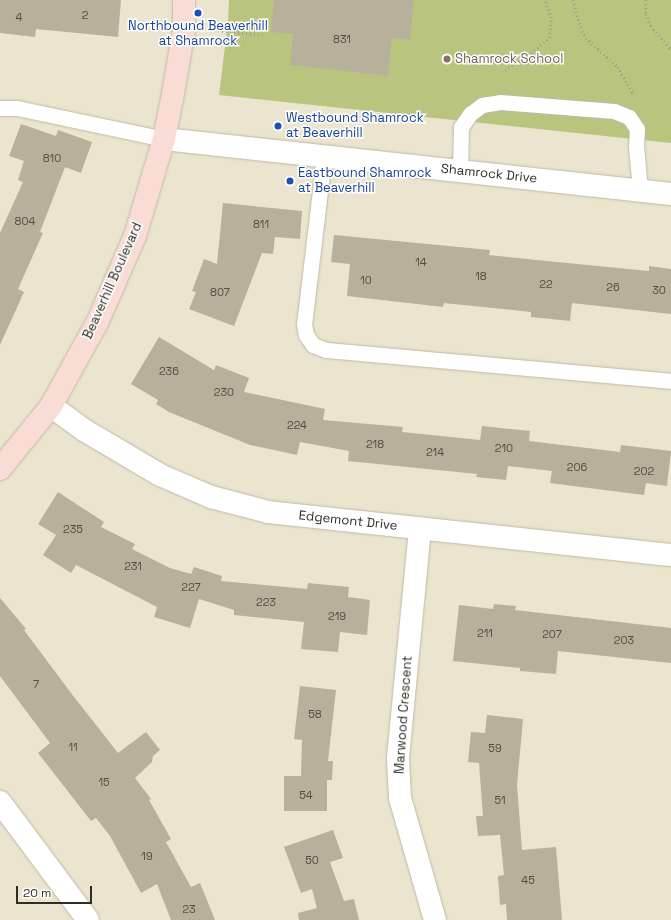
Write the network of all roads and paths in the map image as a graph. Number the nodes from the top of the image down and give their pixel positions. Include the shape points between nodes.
1 (184, 0) edge
2 (545, 0) edge
3 (573, 0) edge
4 (646, 0) edge
5 (218, 30) dead end
6 (263, 35) dead end
7 (671, 50) edge
8 (505, 70) dead end
9 (0, 108) edge
10 (629, 117) junction
11 (164, 139) junction
12 (324, 157) junction
13 (460, 171) junction
14 (640, 190) junction
15 (671, 194) edge
16 (671, 381) edge
17 (51, 406) junction
18 (0, 469) edge
19 (420, 529) junction
20 (671, 555) edge
21 (0, 802) edge
22 (88, 920) edge
23 (435, 920) edge

1 - 11 street, Beaverhill Boulevard via 184,29
2 - 8 path via 551,18 549,38
3 - 10 path via 586,38 618,67 633,93
4 - 7 path via 646,14 651,26
5 - 6 path
9 - 11 lane via 17,108
10 - 13 lane via 614,111 500,102 482,105 470,114 461,128
10 - 14 lane via 637,129
11 - 12 street, Shamrock Drive
11 - 17 street, Beaverhill Boulevard via 135,236 98,321
12 - 13 street, Shamrock Drive
12 - 16 lane via 304,324 306,335 313,345 326,350
13 - 14 street, Shamrock Drive
14 - 15 street, Shamrock Drive
17 - 18 street, Beaverhill Boulevard
17 - 19 street, Edgemont Drive via 84,430 160,475 211,497 268,512
19 - 20 street, Edgemont Drive
19 - 23 street, Marwood Crescent via 398,759 400,798
21 - 22 street

